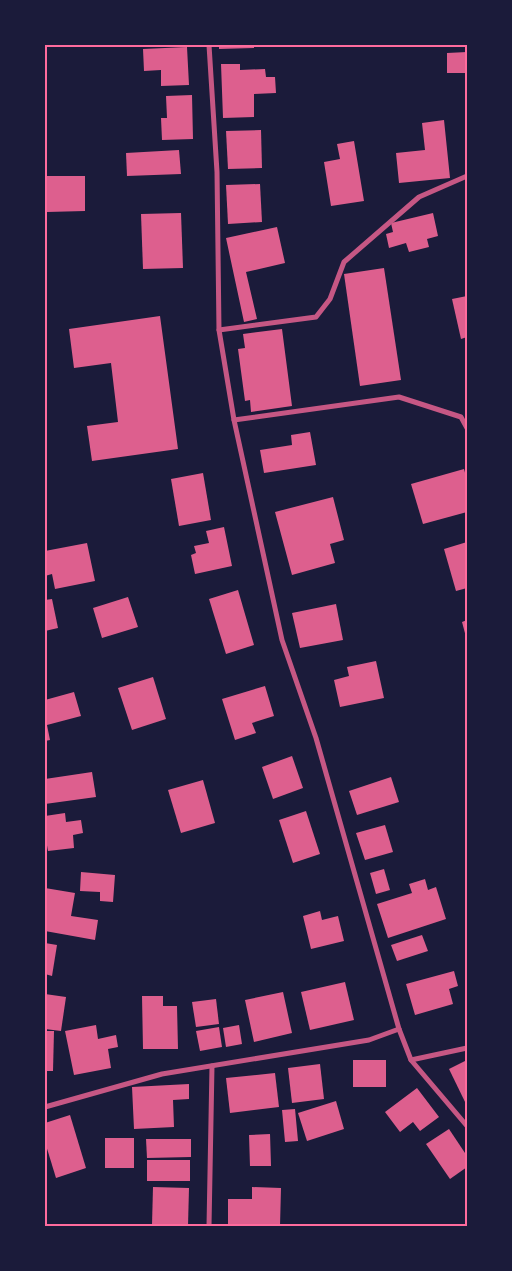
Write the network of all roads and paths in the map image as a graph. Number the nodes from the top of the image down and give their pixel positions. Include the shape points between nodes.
1 (209, 45) edge
2 (467, 176) edge
3 (219, 330) junction
4 (234, 420) junction
5 (467, 428) edge
6 (399, 1029) junction
7 (467, 1048) edge
8 (411, 1060) junction
9 (212, 1066) junction
10 (45, 1107) edge
11 (467, 1126) edge
12 (209, 1226) edge

1 - 3 street via 217,172
2 - 3 street via 419,197 344,262 330,299 316,317
3 - 4 street
4 - 5 street via 399,397 461,417
4 - 6 street via 282,640 316,738
6 - 8 street
6 - 9 street via 369,1040
7 - 8 street
8 - 11 street
9 - 10 street via 162,1074
9 - 12 street

